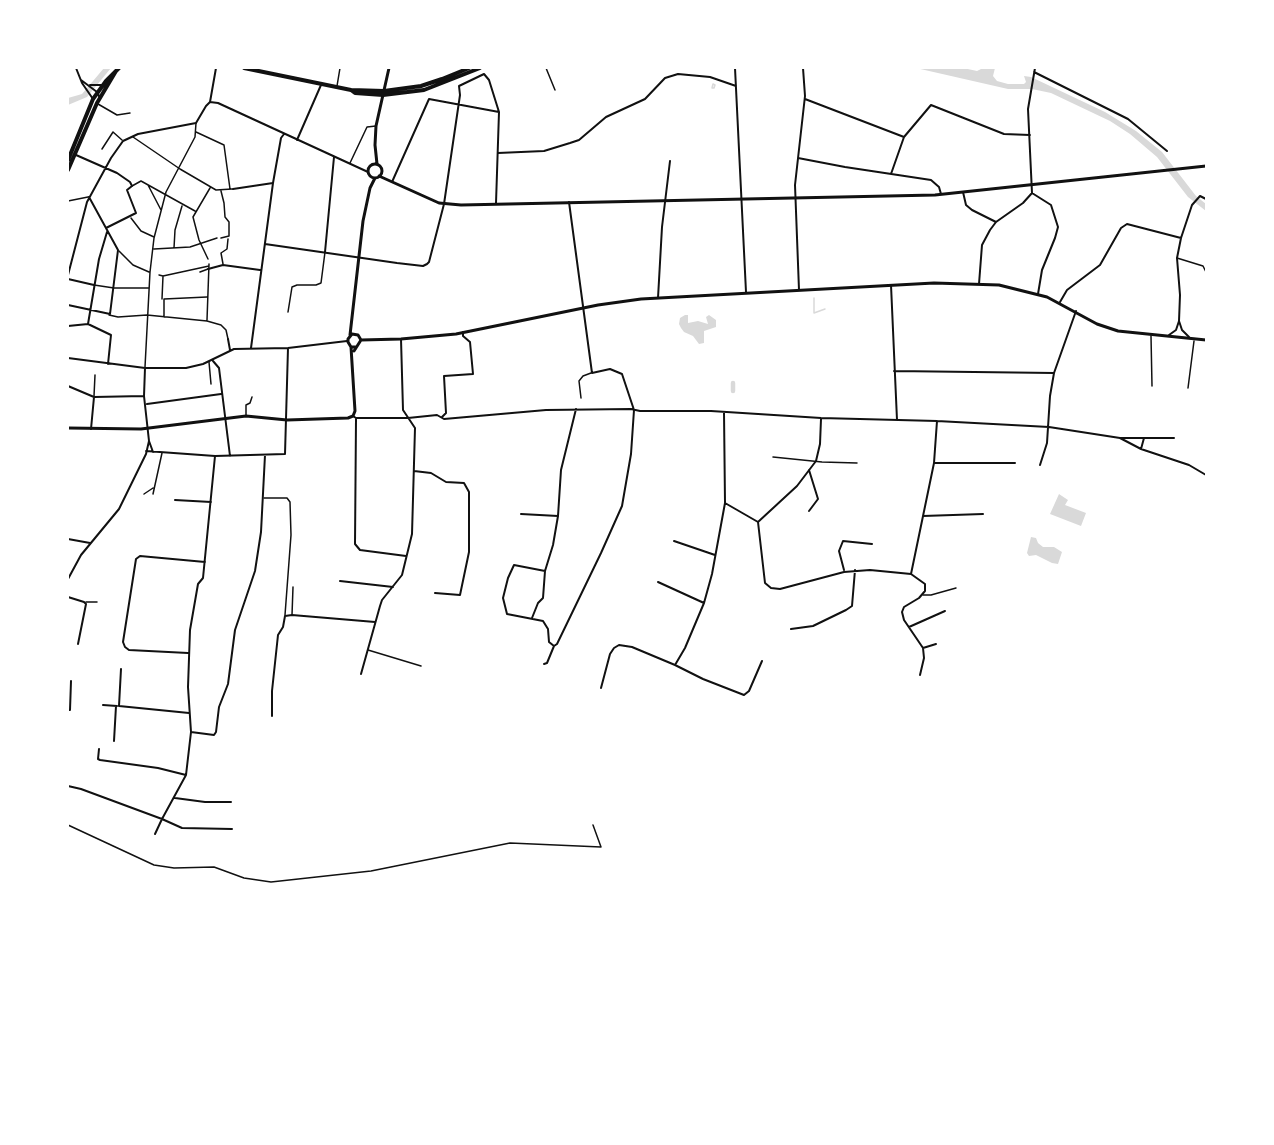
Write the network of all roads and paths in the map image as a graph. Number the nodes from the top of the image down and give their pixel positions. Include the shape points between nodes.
1 (76, 68) edge
2 (216, 68) edge
3 (244, 68) edge
4 (340, 68) edge
5 (389, 68) edge
6 (468, 68) edge
7 (480, 68) edge
8 (546, 68) edge
9 (735, 68) edge
10 (803, 68) edge
11 (1035, 68) edge
12 (118, 69) edge
13 (1034, 74) junction
14 (81, 80) junction
15 (321, 84) junction
16 (90, 85) junction
17 (102, 85) junction
18 (736, 86) junction
19 (337, 87) junction
20 (555, 90) dead end
21 (97, 92) junction
22 (383, 93) junction
23 (100, 98) junction
24 (93, 99) junction
25 (805, 99) junction
26 (210, 102) junction
27 (97, 103) junction
28 (458, 104) junction
29 (499, 112) junction
30 (130, 113) dead end
31 (196, 123) junction
32 (376, 126) junction
33 (195, 132) junction
34 (284, 134) junction
35 (1030, 135) junction
36 (132, 136) junction
37 (904, 137) junction
38 (297, 140) junction
39 (123, 141) junction
40 (102, 148) dead end
41 (1167, 151) dead end
42 (71, 153) edge
43 (497, 153) junction
44 (334, 157) junction
45 (798, 158) junction
46 (68, 160) edge
47 (670, 160) dead end
48 (350, 164) junction
49 (375, 164) junction
50 (1206, 166) edge
51 (105, 167) junction
52 (178, 168) junction
53 (68, 170) edge
54 (382, 172) junction
55 (372, 174) junction
56 (891, 174) junction
57 (390, 181) junction
58 (273, 183) junction
59 (147, 184) junction
60 (1032, 184) junction
61 (132, 186) junction
62 (211, 187) junction
63 (232, 189) junction
64 (221, 191) junction
65 (963, 192) junction
66 (1032, 193) junction
67 (941, 194) junction
68 (165, 196) junction
69 (89, 197) junction
70 (795, 197) junction
71 (742, 199) junction
72 (1206, 199) edge
73 (174, 200) junction
74 (665, 200) junction
75 (68, 201) edge
76 (164, 202) junction
77 (568, 202) junction
78 (444, 204) junction
79 (496, 204) junction
80 (183, 205) junction
81 (162, 211) junction
82 (195, 212) junction
83 (130, 216) junction
84 (996, 222) junction
85 (106, 230) junction
86 (154, 238) junction
87 (217, 238) dead end
88 (221, 238) dead end
89 (1181, 238) junction
90 (228, 239) dead end
91 (200, 244) junction
92 (265, 244) junction
93 (174, 248) junction
94 (153, 249) junction
95 (118, 250) junction
96 (326, 252) junction
97 (359, 257) junction
98 (1177, 258) junction
99 (208, 259) dead end
100 (223, 265) junction
101 (209, 266) junction
102 (260, 270) junction
103 (150, 272) junction
104 (200, 272) dead end
105 (1206, 272) edge
106 (159, 275) dead end
107 (163, 276) junction
108 (68, 277) edge
109 (979, 284) junction
110 (94, 285) junction
111 (891, 285) junction
112 (114, 288) junction
113 (150, 288) junction
114 (799, 290) junction
115 (746, 293) junction
116 (1038, 294) junction
117 (207, 297) junction
118 (658, 298) junction
119 (163, 299) junction
120 (1060, 302) junction
121 (68, 305) edge
122 (582, 308) junction
123 (90, 310) junction
124 (1076, 311) junction
125 (288, 312) dead end
126 (109, 315) junction
127 (149, 316) junction
128 (164, 317) junction
129 (207, 321) junction
130 (1179, 321) junction
131 (88, 324) junction
132 (68, 326) edge
133 (352, 327) junction
134 (463, 332) junction
135 (356, 334) junction
136 (350, 335) junction
137 (1151, 335) junction
138 (1169, 335) junction
139 (1192, 337) junction
140 (228, 339) joint
141 (401, 339) junction
142 (361, 340) junction
143 (1206, 340) edge
144 (347, 341) junction
145 (354, 347) junction
146 (251, 348) junction
147 (288, 348) junction
148 (230, 350) junction
149 (68, 358) edge
150 (213, 360) junction
151 (209, 362) junction
152 (108, 364) junction
153 (145, 368) junction
154 (894, 371) junction
155 (592, 373) junction
156 (1054, 373) junction
157 (95, 375) dead end
158 (211, 384) dead end
159 (68, 386) edge
160 (1152, 386) dead end
161 (1188, 388) dead end
162 (221, 394) junction
163 (144, 396) junction
164 (94, 397) junction
165 (252, 397) dead end
166 (581, 398) dead end
167 (147, 404) junction
168 (576, 409) junction
169 (634, 410) junction
170 (724, 412) junction
171 (246, 416) junction
172 (355, 417) junction
173 (441, 417) junction
174 (225, 418) junction
175 (408, 418) junction
176 (821, 418) junction
177 (286, 420) junction
178 (897, 420) junction
179 (937, 421) junction
180 (1049, 427) junction
181 (68, 428) edge
182 (149, 428) junction
183 (91, 429) junction
184 (1120, 438) junction
185 (1144, 438) junction
186 (1174, 438) dead end
187 (149, 441) junction
188 (1141, 449) junction
189 (146, 451) junction
190 (153, 452) junction
191 (162, 453) junction
192 (265, 455) junction
193 (215, 456) junction
194 (230, 456) junction
195 (773, 457) dead end
196 (816, 461) junction
197 (857, 463) dead end
198 (934, 463) junction
199 (1015, 463) dead end
200 (1040, 465) dead end
201 (809, 470) junction
202 (413, 471) junction
203 (1206, 475) edge
204 (154, 488) junction
205 (144, 494) dead end
206 (153, 494) dead end
207 (263, 498) junction
208 (175, 500) dead end
209 (211, 502) junction
210 (725, 503) junction
211 (809, 510) dead end
212 (521, 514) dead end
213 (983, 514) dead end
214 (558, 516) junction
215 (922, 516) junction
216 (758, 522) junction
217 (68, 539) edge
218 (674, 541) dead end
219 (90, 543) junction
220 (872, 544) dead end
221 (715, 555) junction
222 (406, 556) junction
223 (513, 560) dead end
224 (205, 562) junction
225 (514, 565) junction
226 (855, 570) junction
227 (545, 571) junction
228 (844, 572) junction
229 (911, 574) junction
230 (68, 579) edge
231 (340, 581) dead end
232 (658, 582) dead end
233 (293, 587) dead end
234 (393, 587) junction
235 (956, 588) dead end
236 (435, 592) dead end
237 (923, 595) junction
238 (68, 597) edge
239 (85, 602) junction
240 (97, 602) dead end
241 (704, 603) junction
242 (945, 611) dead end
243 (292, 615) junction
244 (285, 616) junction
245 (532, 618) junction
246 (375, 622) junction
247 (909, 627) junction
248 (791, 629) dead end
249 (78, 644) dead end
250 (936, 644) dead end
251 (554, 646) junction
252 (923, 648) junction
253 (368, 650) junction
254 (188, 653) junction
255 (762, 661) dead end
256 (544, 664) dead end
257 (675, 665) junction
258 (421, 666) dead end
259 (121, 669) dead end
260 (361, 674) dead end
261 (921, 675) dead end
262 (71, 681) dead end
263 (601, 688) dead end
264 (103, 705) dead end
265 (118, 706) junction
266 (68, 710) edge
267 (189, 713) junction
268 (272, 716) dead end
269 (191, 732) junction
270 (114, 741) dead end
271 (99, 749) dead end
272 (186, 775) junction
273 (68, 786) edge
274 (175, 798) junction
275 (231, 802) dead end
276 (162, 819) junction
277 (68, 825) edge
278 (593, 825) dead end
279 (232, 829) dead end
280 (155, 834) dead end

1 - 14 street
2 - 26 street
3 - 15 main road
4 - 19 street
5 - 22 street
6 - 22 main road via 431,83
7 - 22 main road via 424,90
8 - 20 street
9 - 18 street
10 - 25 street
11 - 13 street
12 - 17 main road
12 - 23 main road
13 - 35 street via 1028,109
13 - 41 street via 1128,119
14 - 16 street
14 - 24 street
15 - 19 main road
15 - 38 street
16 - 17 street
16 - 21 street
17 - 21 main road
18 - 43 street via 710,76 678,74 666,78 645,99 606,117 579,140 544,151
18 - 71 street
19 - 22 main road
21 - 23 street
21 - 24 main road
22 - 32 street
23 - 27 main road
24 - 42 main road
25 - 37 street
25 - 45 street
26 - 31 street
26 - 34 street
27 - 30 street via 117,115
27 - 42 main road
28 - 29 street
28 - 29 street via 459,86 484,74
28 - 57 street via 426,101
28 - 78 street
29 - 43 street
31 - 33 street
31 - 36 street
32 - 48 street via 367,127
32 - 49 street
33 - 52 street
33 - 63 street via 224,145
34 - 38 street
34 - 58 street
35 - 37 street via 1004,134 931,105
35 - 60 street
36 - 39 street
36 - 52 street
37 - 56 street
38 - 44 street
39 - 40 street via 113,132
39 - 51 street
42 - 46 main road
42 - 51 street
42 - 53 main road
43 - 79 street
44 - 48 street
44 - 96 street
45 - 56 street
45 - 70 street
47 - 74 street
48 - 55 street
49 - 54 street via 381,166
49 - 55 street
50 - 60 street
51 - 61 street
51 - 69 street
52 - 62 street
52 - 68 street
54 - 55 street
54 - 57 street
55 - 57 street
55 - 97 street
56 - 67 street via 931,180
57 - 78 street
58 - 63 street
58 - 92 street
59 - 61 street via 141,181
59 - 68 street
59 - 81 street
60 - 65 street
60 - 66 street
61 - 83 street via 127,190 136,213
62 - 64 street
62 - 82 street
63 - 64 street
64 - 88 street via 229,236
65 - 67 street
65 - 84 street via 966,205
66 - 84 street
66 - 116 street via 1051,205 1058,227 1042,270
67 - 70 street
68 - 73 street
68 - 76 street
69 - 75 street
69 - 85 street
69 - 108 street
70 - 71 street
70 - 114 street
71 - 74 street
71 - 115 street
72 - 89 street via 1199,197 1192,205
73 - 76 street
73 - 80 street
74 - 77 street
74 - 118 street
76 - 81 street
77 - 79 street
77 - 122 street
78 - 79 street
78 - 97 street via 429,262 423,266
80 - 82 street
80 - 93 street
81 - 86 street
82 - 91 street
83 - 85 street
83 - 86 street via 141,231
84 - 109 street via 982,244
85 - 95 street
85 - 110 street
86 - 94 street
87 - 91 street
89 - 98 street
89 - 120 street via 1127,224 1100,265 1067,290
90 - 100 street via 227,249 221,253
91 - 93 street
91 - 99 street
92 - 96 street
92 - 102 street
93 - 94 street
94 - 103 street
95 - 103 street via 129,262
95 - 112 street
96 - 97 street
96 - 125 street via 321,283 292,287
97 - 133 street
98 - 105 street via 1203,266
98 - 130 street
100 - 101 street
100 - 102 street
101 - 104 street
101 - 107 street
101 - 117 street
102 - 146 street
103 - 113 street
106 - 107 street
107 - 119 street
108 - 110 street
109 - 111 street
109 - 116 street
110 - 112 street
110 - 123 street
111 - 114 street
111 - 154 street
112 - 113 street
112 - 126 street
113 - 127 street
114 - 115 street
115 - 118 street
116 - 120 street
117 - 119 street
117 - 129 street
118 - 122 street
119 - 128 street
120 - 124 street
121 - 123 street
122 - 134 street
122 - 155 street
123 - 126 street
123 - 131 street
124 - 137 street via 1109,329
124 - 156 street
126 - 127 street
127 - 128 street
127 - 153 street
128 - 129 street
129 - 140 street via 224,327
130 - 138 street
130 - 139 street via 1182,330
131 - 132 street
131 - 152 street via 112,337
133 - 135 street
133 - 136 street
134 - 141 street
134 - 173 street via 470,342 473,374 444,376 446,412
135 - 136 street
135 - 142 street
136 - 144 street
137 - 138 street
137 - 160 street
138 - 139 street
139 - 143 street
139 - 161 street
140 - 148 street
141 - 142 street
141 - 175 street via 403,410
142 - 145 street
144 - 145 street
144 - 147 street
145 - 172 street
146 - 147 street
146 - 148 street
147 - 177 street
148 - 150 street
149 - 152 street
150 - 151 street
150 - 162 street via 219,368
151 - 153 street via 186,368
151 - 158 street
152 - 153 street
153 - 163 street
154 - 156 street
154 - 178 street
155 - 166 street via 579,381
155 - 169 street via 610,369 622,374
156 - 180 street
157 - 164 street
159 - 164 street
162 - 167 street
162 - 174 street
163 - 164 street
163 - 167 street
164 - 183 street
165 - 171 street via 246,405
167 - 182 street
168 - 169 street
168 - 173 street
168 - 214 street via 561,470
169 - 170 street
169 - 251 street via 622,506
170 - 176 street
170 - 210 street
171 - 174 street
171 - 177 street
172 - 175 street
172 - 177 street
172 - 222 street via 355,544 360,550
173 - 175 street
174 - 182 street
174 - 194 street
175 - 202 street via 415,428
176 - 178 street
176 - 196 street
177 - 192 street via 285,454
178 - 179 street
179 - 180 street
179 - 198 street
180 - 184 street
180 - 200 street
181 - 183 street
182 - 183 street
182 - 187 street
184 - 185 street
184 - 188 street
185 - 186 street
185 - 188 street
187 - 189 street
187 - 190 street
188 - 203 street
189 - 190 street
189 - 219 street via 119,509
190 - 191 street
191 - 193 street
191 - 204 street
192 - 194 street
192 - 207 street
193 - 194 street
193 - 209 street
195 - 196 street
196 - 197 street
196 - 201 street
198 - 199 street
198 - 215 street
201 - 211 street via 818,499
201 - 216 street
202 - 222 street via 414,514
202 - 236 street via 431,473 446,482 464,483 469,492 470,543 460,595
204 - 205 street
204 - 206 street
207 - 244 street via 287,498 290,502
207 - 269 street via 255,571 235,630 228,684 219,707 216,732
208 - 209 street
209 - 224 street
210 - 216 street
210 - 221 street
212 - 214 street
213 - 215 street
214 - 227 street
215 - 229 street
216 - 228 street via 765,582 771,588 786,588
217 - 219 street
218 - 221 street
219 - 230 street
220 - 228 street via 843,541 839,551
221 - 241 street
222 - 234 street via 402,576
223 - 225 street
224 - 254 street via 193,604
224 - 254 street via 140,556 136,559 123,642 129,650
225 - 227 street
225 - 245 street via 503,598 507,614
226 - 228 street
226 - 229 street
226 - 248 street via 852,606 813,626
227 - 245 street via 543,598
229 - 237 street via 925,584
231 - 234 street
232 - 241 street
233 - 243 street
234 - 246 street via 382,600
235 - 237 street
237 - 247 street via 903,610
238 - 239 street
239 - 240 street
239 - 249 street
241 - 257 street
242 - 247 street
243 - 244 street
243 - 246 street
244 - 268 street via 278,635
245 - 251 street via 546,624 549,642
246 - 253 street
247 - 252 street
250 - 252 street
251 - 256 street
252 - 261 street
253 - 258 street
253 - 260 street
254 - 267 street
255 - 257 street via 744,695
257 - 263 street via 620,645 610,654
259 - 265 street
262 - 266 street
264 - 265 street
265 - 267 street
265 - 270 street
267 - 269 street
269 - 272 street
271 - 272 street via 99,760
272 - 274 street
273 - 276 street
274 - 275 street
274 - 276 street
276 - 279 street via 182,828
276 - 280 street
277 - 278 street via 154,865 214,867 244,879 271,882 370,871 510,843 601,847

